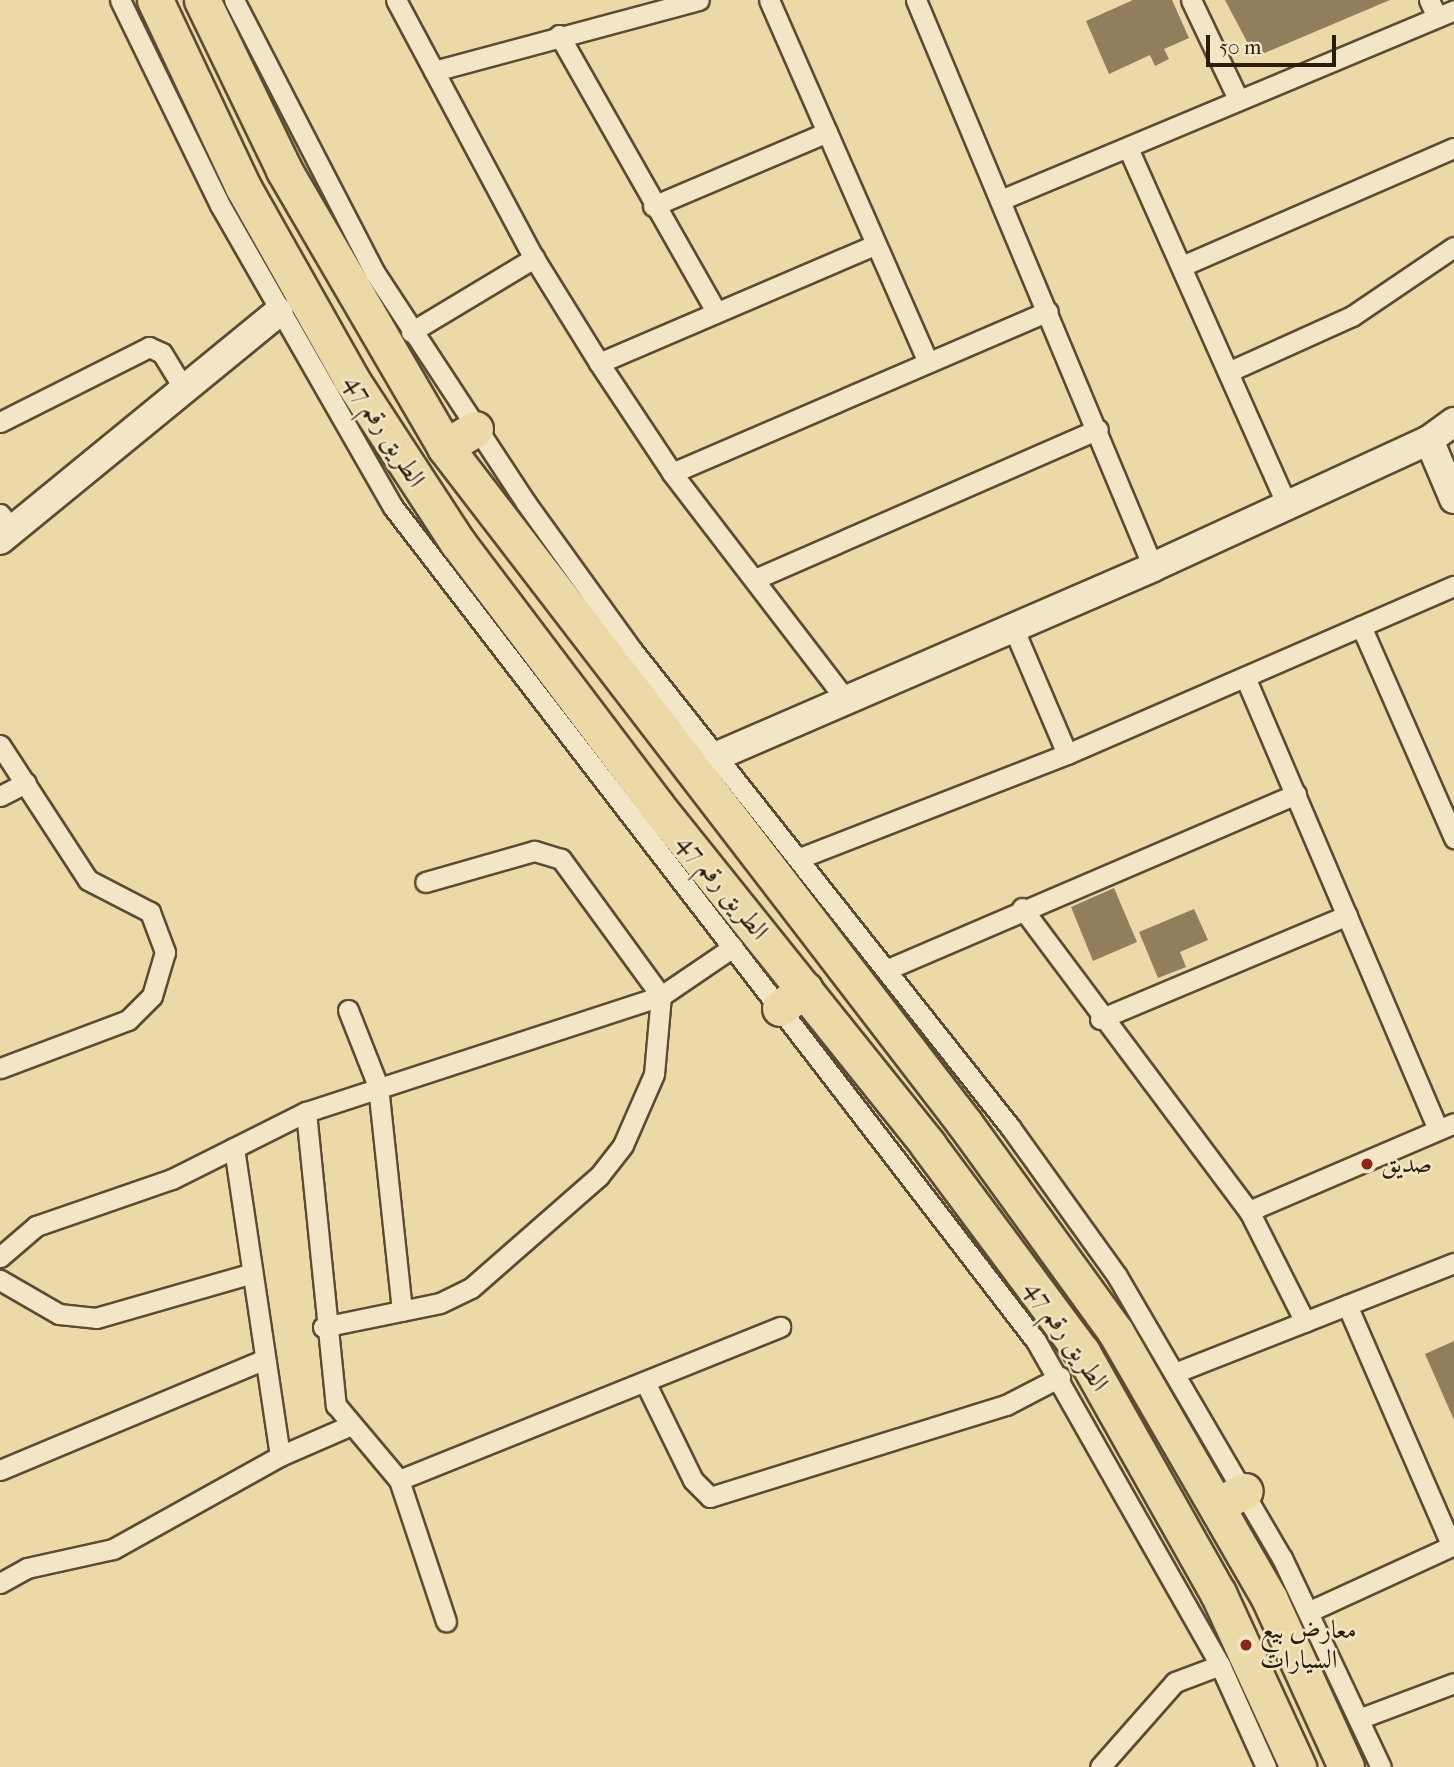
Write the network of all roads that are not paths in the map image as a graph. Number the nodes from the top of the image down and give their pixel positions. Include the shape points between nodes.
1 (120, 0) edge
2 (155, 0) edge
3 (202, 0) edge
4 (234, 0) edge
5 (396, 0) edge
6 (699, 0) edge
7 (769, 0) edge
8 (916, 0) edge
9 (1191, 0) edge
10 (1440, 9) edge
11 (559, 35) junction
12 (434, 71) junction
13 (1238, 99) junction
14 (827, 132) junction
15 (1128, 148) junction
16 (1454, 148) edge
17 (1003, 199) junction
18 (653, 206) junction
19 (876, 244) junction
20 (1454, 247) edge
21 (534, 258) junction
22 (1182, 266) junction
23 (343, 274) junction
24 (291, 303) junction
25 (715, 310) junction
26 (1048, 311) junction
27 (411, 332) junction
28 (928, 362) junction
29 (599, 363) junction
30 (1227, 372) junction
31 (184, 389) junction
32 (0, 422) edge
33 (1454, 422) edge
34 (475, 429) junction
35 (1098, 429) junction
36 (1429, 440) junction
37 (444, 447) junction
38 (672, 473) junction
39 (1454, 499) edge
40 (1287, 505) junction
41 (4, 528) edge
42 (1153, 567) junction
43 (755, 579) junction
44 (1454, 586) edge
45 (1012, 625) junction
46 (1361, 626) junction
47 (1245, 677) junction
48 (846, 700) junction
49 (0, 745) edge
50 (1067, 754) junction
51 (717, 755) junction
52 (26, 783) junction
53 (1296, 794) junction
54 (0, 796) edge
55 (1454, 838) edge
56 (800, 858) junction
57 (425, 882) dead end
58 (1022, 908) junction
59 (1347, 915) junction
60 (733, 947) junction
61 (888, 969) junction
62 (660, 996) junction
63 (792, 998) junction
64 (348, 1010) dead end
65 (1100, 1018) junction
66 (0, 1068) edge
67 (378, 1086) junction
68 (306, 1112) junction
69 (1446, 1126) edge
70 (234, 1148) junction
71 (1249, 1210) junction
72 (0, 1256) edge
73 (1454, 1263) edge
74 (249, 1274) junction
75 (0, 1280) edge
76 (1348, 1305) junction
77 (402, 1311) junction
78 (1306, 1322) junction
79 (323, 1327) junction
80 (779, 1327) dead end
81 (1115, 1331) junction
82 (261, 1361) junction
83 (1071, 1365) junction
84 (1177, 1372) junction
85 (645, 1382) junction
86 (349, 1426) junction
87 (279, 1456) junction
88 (0, 1470) edge
89 (399, 1480) junction
90 (1231, 1498) junction
91 (1453, 1545) edge
92 (0, 1583) edge
93 (1310, 1611) junction
94 (446, 1620) dead end
95 (1220, 1665) junction
96 (1454, 1683) edge
97 (1361, 1718) junction
98 (1100, 1767) edge
99 (1266, 1767) edge
100 (1298, 1767) edge
101 (1346, 1767) edge
102 (1381, 1767) edge

1 - 24 street
2 - 24 highway, الطريق رقم 47 via 243,187
3 - 23 highway, الطريق رقم 47
4 - 27 street via 328,191
5 - 12 street
6 - 11 street
7 - 14 street
8 - 17 street
9 - 13 street
10 - 13 street
11 - 12 street
11 - 18 street
12 - 21 street
13 - 15 street
14 - 18 street
14 - 19 street
15 - 17 street
15 - 22 street
16 - 22 street
17 - 26 street
18 - 25 street
19 - 25 street
19 - 28 street
20 - 30 street via 1352,316
21 - 27 street
21 - 29 street
22 - 30 street
23 - 24 highway
23 - 37 highway, الطريق رقم 47
24 - 31 street
24 - 60 street via 428,558
24 - 63 highway, الطريق رقم 47 via 458,543
25 - 29 street
26 - 28 street
26 - 35 street
27 - 34 street
28 - 38 street
29 - 38 street
30 - 40 street
31 - 32 street via 162,353 149,348
31 - 41 street
33 - 36 street
34 - 37 highway
34 - 51 street via 625,639
35 - 42 street
35 - 43 street
36 - 39 street
36 - 40 street
37 - 81 highway, الطريق رقم 47 via 965,1124
38 - 43 street
40 - 42 street
42 - 45 street
43 - 48 street
44 - 46 street
45 - 48 street
45 - 50 street
46 - 47 street
46 - 55 street
47 - 50 street
47 - 53 street
48 - 51 street
49 - 52 street
50 - 56 street
51 - 56 street
52 - 54 street
52 - 66 street via 88,880 150,912 165,952 152,996 128,1020
53 - 58 street
53 - 59 street
56 - 61 street
57 - 62 street via 522,853 550,853 573,870
58 - 61 street
58 - 65 street
59 - 65 street
59 - 69 street
60 - 62 street
60 - 63 street
61 - 84 street via 1063,1198
62 - 67 street
62 - 77 street via 654,1074 623,1145 598,1176 471,1288
63 - 83 highway, الطريق رقم 47
64 - 67 street
65 - 71 street
67 - 68 street
67 - 77 street
68 - 70 street
68 - 79 street
69 - 71 street
70 - 72 street via 144,1190 36,1226
70 - 74 street
71 - 78 street
73 - 76 street
74 - 75 street via 96,1318 59,1314
74 - 82 street
76 - 78 street
76 - 91 street
77 - 79 street
78 - 84 street
79 - 86 street via 336,1405
80 - 85 street
81 - 83 highway
81 - 90 highway, الطريق رقم 47
82 - 87 street
82 - 88 street
83 - 85 street via 1006,1405 710,1497 693,1480
83 - 95 street
83 - 100 highway, الطريق رقم 47 via 1218,1593
84 - 90 street
85 - 89 street
86 - 87 street
86 - 89 street
87 - 92 street via 113,1549 35,1565
89 - 94 street
90 - 93 street
90 - 101 highway, الطريق رقم 47 via 1275,1612
91 - 93 street
93 - 97 street
95 - 98 street via 1175,1682
95 - 99 street
96 - 97 street
97 - 102 street

